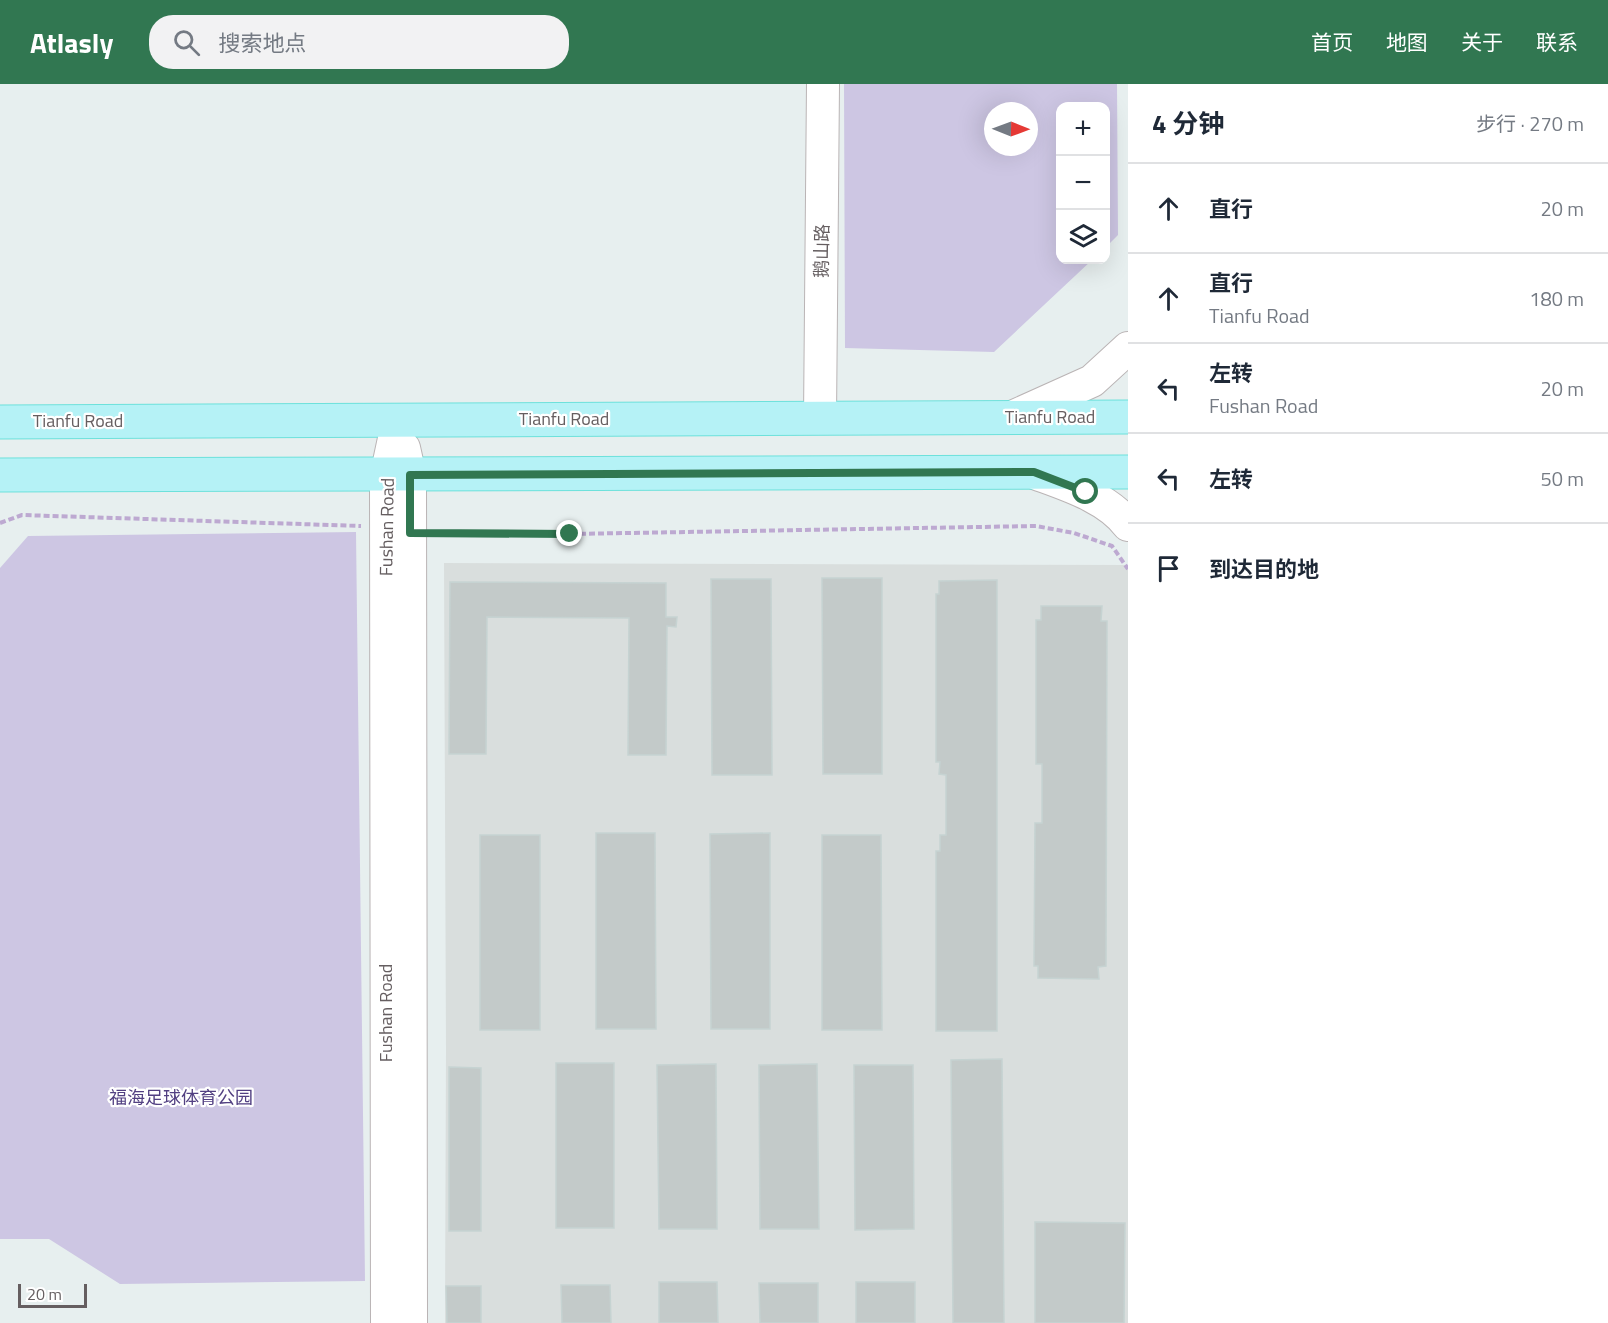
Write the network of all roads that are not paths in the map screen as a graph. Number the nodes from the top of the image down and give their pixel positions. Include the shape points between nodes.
1 (824, 84) edge
2 (1128, 348) edge
3 (1012, 417) junction
4 (1128, 417) edge
5 (820, 418) junction
6 (398, 420) junction
7 (0, 422) edge
8 (1034, 472) junction
9 (1128, 472) edge
10 (5, 476) edge
11 (398, 476) junction
12 (1128, 525) edge
13 (398, 533) junction
14 (387, 1323) edge
15 (411, 1323) edge

1 - 5 street, 鹅山路
2 - 3 street via 1092,381
3 - 4 main road, Tianfu Road
3 - 5 main road, Tianfu Road
5 - 6 main road, Tianfu Road
6 - 7 main road, Tianfu Road
6 - 11 street, Fushan Road
8 - 9 main road
8 - 11 main road
8 - 12 street via 1086,492
10 - 11 main road
11 - 13 street, Fushan Road
13 - 14 street, Fushan Road
13 - 15 street, Fushan Road

